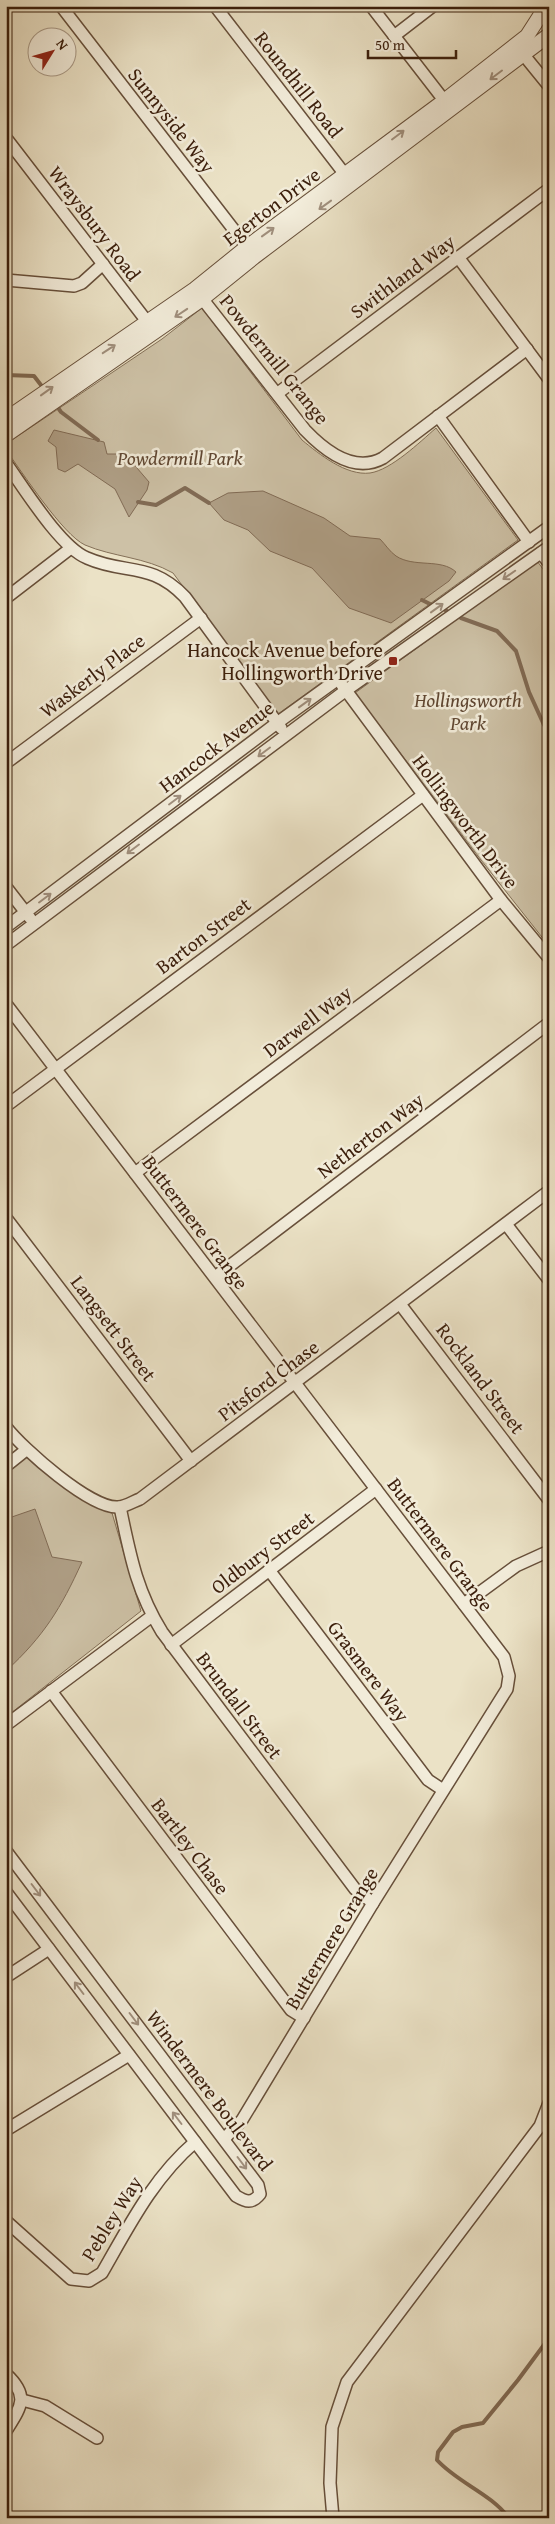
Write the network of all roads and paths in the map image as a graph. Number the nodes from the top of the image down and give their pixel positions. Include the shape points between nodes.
1 (61, 6) edge
2 (215, 6) edge
3 (371, 6) edge
4 (433, 6) edge
5 (546, 10) edge
6 (549, 35) edge
7 (394, 36) junction
8 (523, 54) junction
9 (549, 86) edge
10 (448, 105) junction
11 (6, 138) edge
12 (349, 180) junction
13 (549, 188) edge
14 (250, 252) junction
15 (458, 257) junction
16 (103, 264) junction
17 (6, 280) edge
18 (198, 294) junction
19 (151, 327) junction
20 (527, 349) junction
21 (549, 379) edge
22 (278, 393) junction
23 (30, 411) junction
24 (438, 416) junction
25 (6, 419) edge
26 (6, 435) edge
27 (6, 463) edge
28 (549, 527) edge
29 (530, 542) junction
30 (71, 548) junction
31 (545, 550) edge
32 (549, 563) edge
33 (6, 598) edge
34 (200, 618) junction
35 (338, 679) junction
36 (345, 691) junction
37 (277, 723) junction
38 (286, 735) junction
39 (6, 763) edge
40 (423, 795) junction
41 (6, 887) edge
42 (500, 900) junction
43 (25, 913) junction
44 (34, 923) junction
45 (6, 927) edge
46 (6, 945) edge
47 (549, 958) edge
48 (6, 1004) edge
49 (549, 1023) edge
50 (55, 1068) junction
51 (6, 1106) edge
52 (135, 1173) junction
53 (549, 1191) edge
54 (6, 1218) edge
55 (506, 1224) junction
56 (215, 1277) junction
57 (549, 1280) edge
58 (400, 1304) junction
59 (296, 1384) junction
60 (6, 1427) edge
61 (26, 1450) junction
62 (191, 1461) junction
63 (6, 1466) edge
64 (376, 1489) junction
65 (549, 1500) edge
66 (120, 1508) junction
67 (549, 1551) edge
68 (269, 1570) junction
69 (464, 1604) junction
70 (152, 1616) junction
71 (172, 1644) junction
72 (51, 1691) junction
73 (6, 1725) edge
74 (443, 1790) junction
75 (6, 1851) edge
76 (6, 1892) edge
77 (373, 1903) junction
78 (49, 1949) junction
79 (6, 1977) edge
80 (304, 2018) junction
81 (129, 2055) junction
82 (549, 2103) edge
83 (6, 2130) edge
84 (224, 2139) junction
85 (195, 2142) junction
86 (6, 2221) edge
87 (6, 2374) edge
88 (22, 2400) junction
89 (6, 2431) edge
90 (97, 2438) dead end
91 (333, 2518) edge

1 - 14 street, Sunnyside Way
2 - 12 street, Roundhill Road
3 - 7 street
4 - 7 street
5 - 10 street, Egerton Drive via 527,36
6 - 8 street, Egerton Drive
7 - 10 street
8 - 9 street
8 -> 10 street, Egerton Drive
10 - 12 street, Egerton Drive
11 - 16 street, Wraysbury Road
12 - 14 street, Egerton Drive
13 - 15 street, Swithland Way
14 - 18 street, Egerton Drive
15 - 20 street
15 - 22 street, Swithland Way
16 - 17 street via 74,286
16 - 19 street, Wraysbury Road
18 - 19 street, Egerton Drive
18 - 22 street, Powdermill Grange
19 - 23 street, Egerton Drive via 125,353 71,380
20 - 21 street
20 - 24 street, Powdermill Grange
22 - 24 street, Powdermill Grange via 320,446 360,465 383,458
23 - 25 street, Egerton Drive
23 - 26 street, Egerton Drive
24 - 29 street
27 - 30 street
28 - 29 street, Hancock Avenue
35 -> 29 street, Hancock Avenue
30 - 33 street
30 - 34 street via 88,559 162,578 173,584
31 - 32 street
31 -> 36 street, Hancock Avenue
34 - 37 street
34 - 39 street, Waskerly Place
35 - 36 street, Hollingworth Drive
37 -> 35 street, Hancock Avenue
36 - 38 street, Hancock Avenue
36 - 40 street, Hollingworth Drive
37 - 38 street
43 -> 37 street, Hancock Avenue
38 -> 44 street, Hancock Avenue
40 - 42 street, Hollingworth Drive
40 - 50 street, Barton Street
41 - 43 street
42 - 47 street, Hollingworth Drive
42 - 52 street, Darwell Way
43 - 44 street
43 - 45 street, Hancock Avenue
44 - 46 street, Hancock Avenue
48 - 50 street, Buttermere Grange
49 - 56 street, Netherton Way
50 - 51 street, Barton Street
50 - 52 street, Buttermere Grange
52 - 56 street, Buttermere Grange
53 - 55 street, Pitsford Chase
54 - 62 street, Langsett Street
55 - 57 street
55 - 58 street, Pitsford Chase
56 - 59 street, Buttermere Grange
58 - 59 street, Pitsford Chase
58 - 65 street, Rockland Street
59 - 62 street, Pitsford Chase
59 - 64 street, Buttermere Grange
60 - 61 street
61 - 63 street
61 - 66 street via 79,1491 106,1506
62 - 66 street, Pitsford Chase via 140,1499
64 - 68 street, Oldbury Street
64 - 69 street, Buttermere Grange
66 - 70 street, Brundall Street via 135,1573
67 - 69 street via 516,1566
68 - 71 street, Oldbury Street
68 - 74 street, Grasmere Way via 428,1780
69 - 74 street, Buttermere Grange via 504,1657 509,1676 507,1689
70 - 71 street, Brundall Street
70 - 72 street
71 - 77 street, Brundall Street via 355,1889
72 - 73 street
72 - 80 street, Bartley Chase via 291,2010
74 - 77 street, Buttermere Grange
75 -> 84 street, Windermere Boulevard
76 - 78 street, Windermere Boulevard
77 - 80 street, Buttermere Grange
78 - 79 street
81 -> 78 street, Windermere Boulevard
80 - 84 street, Buttermere Grange via 242,2120
81 - 83 street
85 -> 81 street, Windermere Boulevard
82 - 91 street via 540,2126 347,2382 332,2427 330,2483
84 -> 85 street, Windermere Boulevard via 258,2185 260,2194 255,2200 246,2202 236,2196
85 - 86 street, Pebley Way via 177,2157 155,2184 102,2273 89,2281 71,2279
87 - 88 street via 19,2389
88 - 89 street
88 - 90 street via 46,2406

